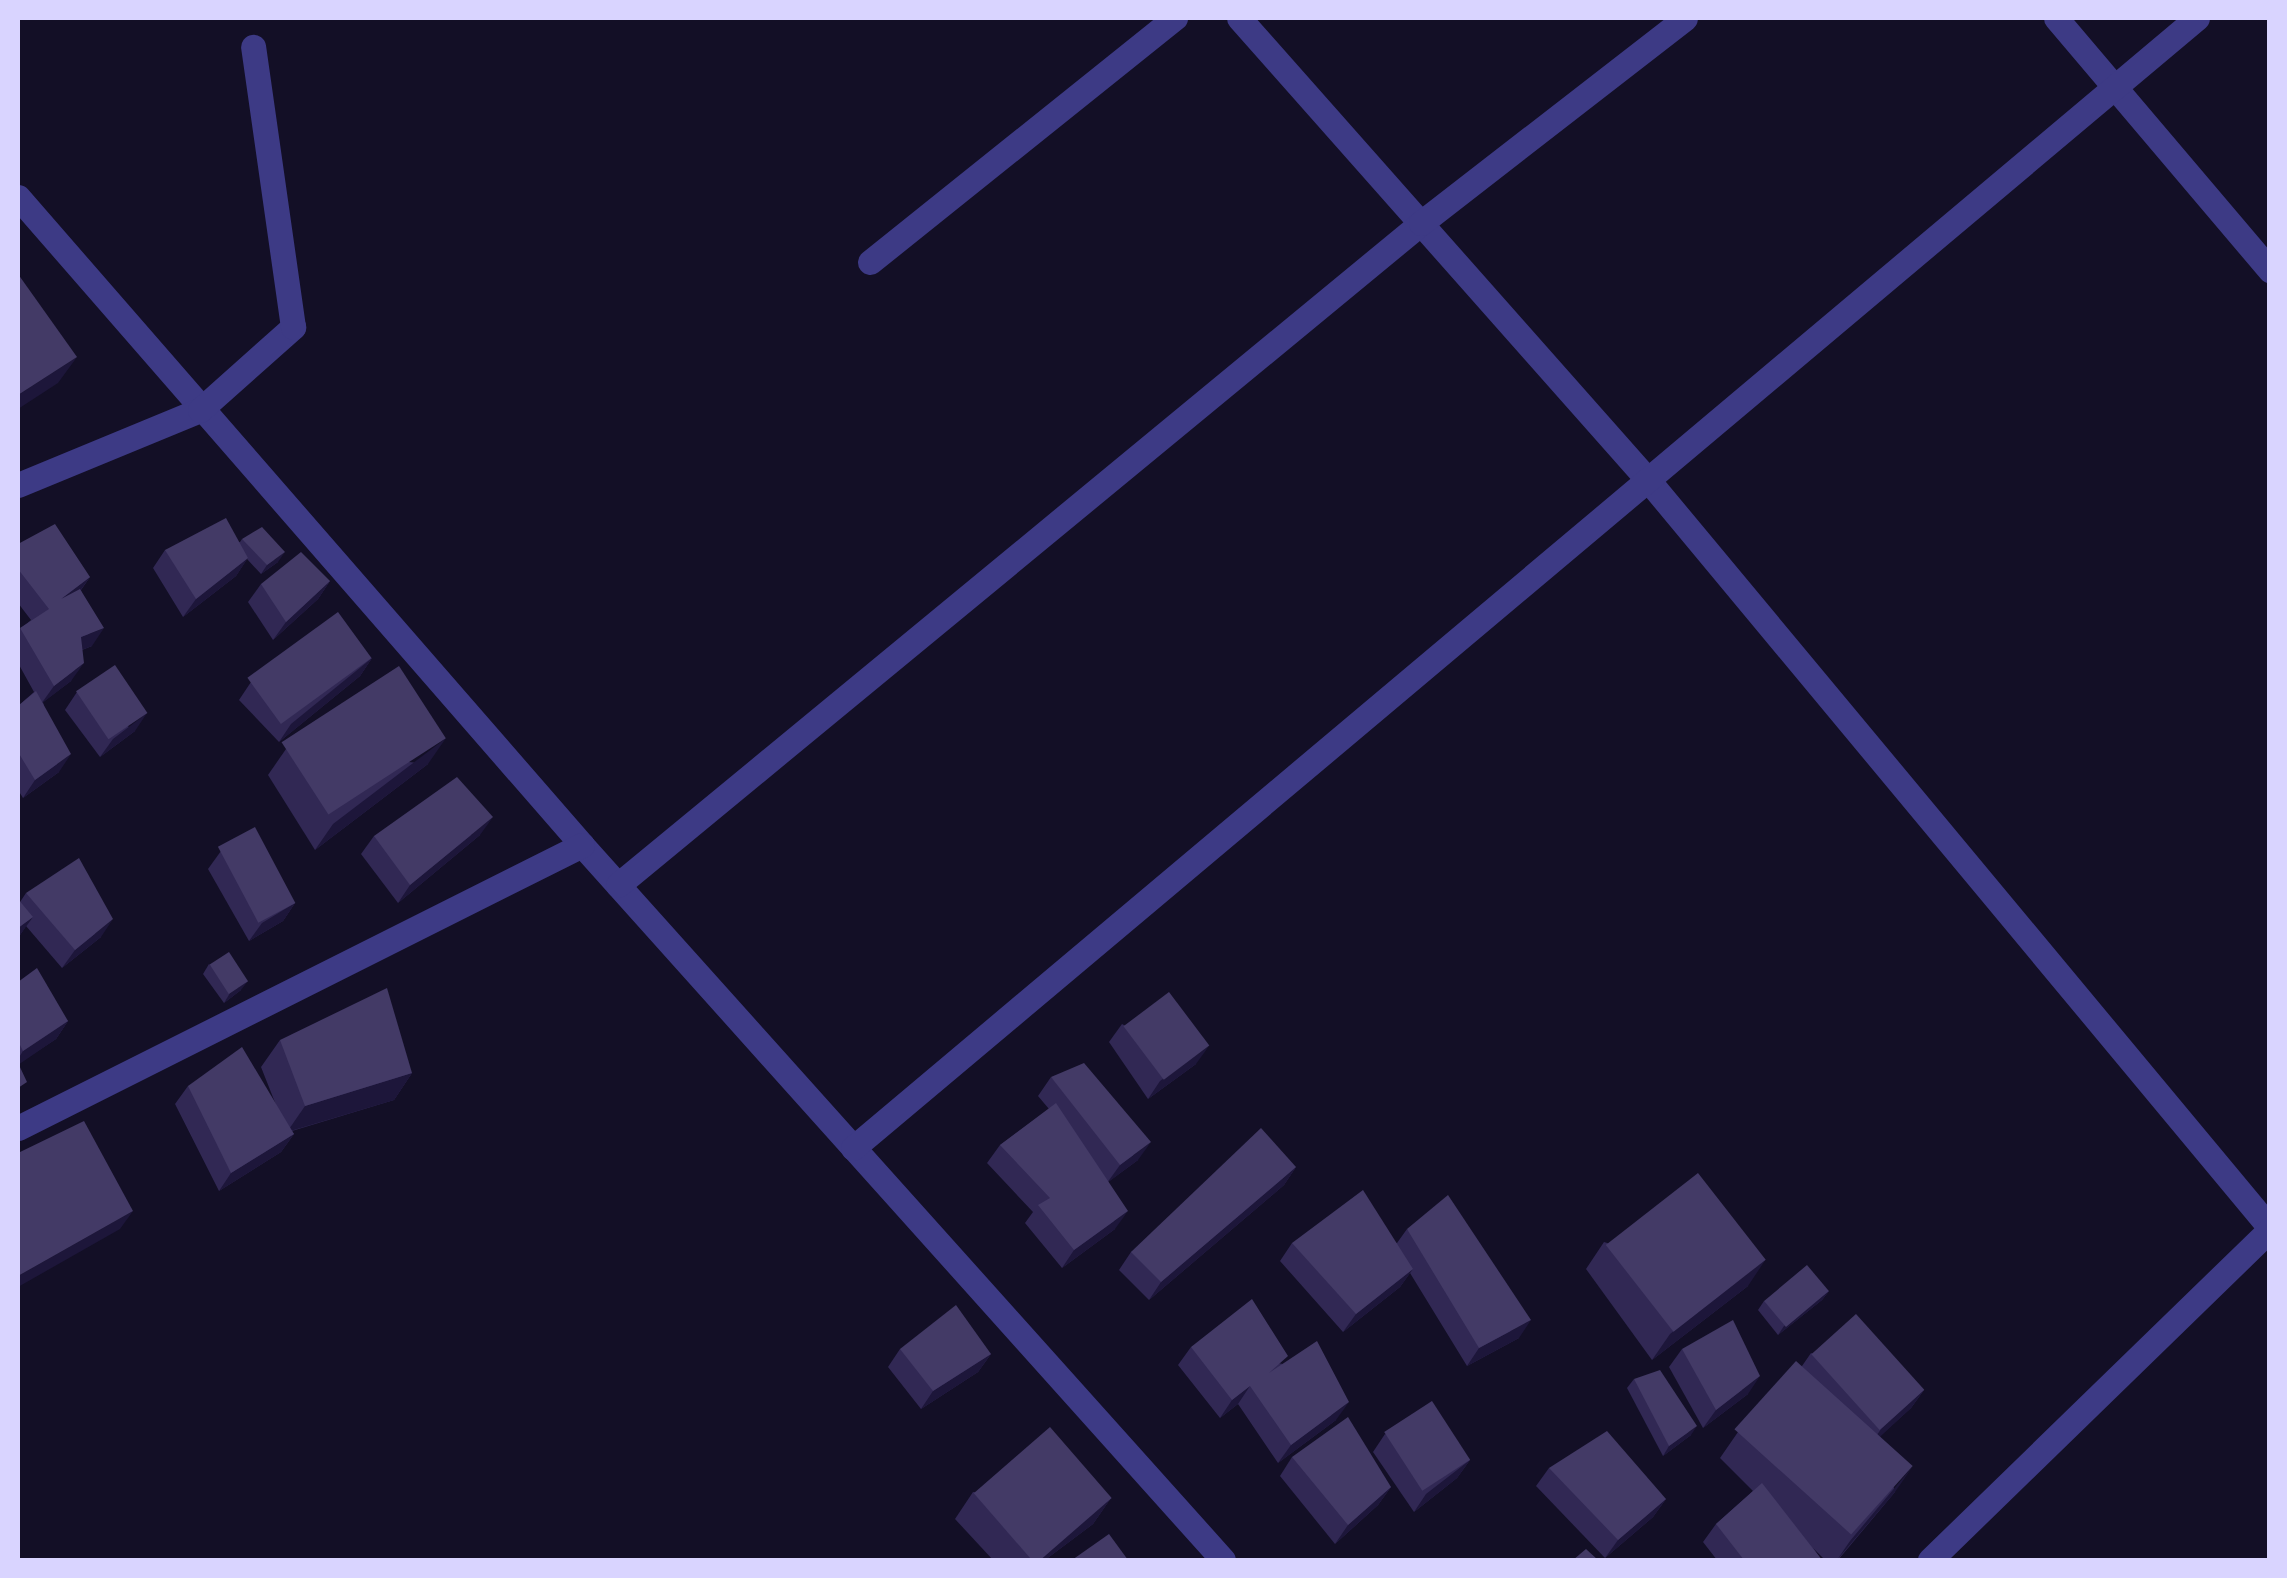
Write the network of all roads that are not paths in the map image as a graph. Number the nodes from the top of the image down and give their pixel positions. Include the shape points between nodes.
1 (1175, 18) edge
2 (1238, 18) edge
3 (1685, 18) edge
4 (2056, 18) edge
5 (2197, 18) edge
6 (253, 47) dead end
7 (2116, 86) junction
8 (18, 197) edge
9 (1421, 223) junction
10 (870, 262) dead end
11 (2270, 270) edge
12 (200, 410) junction
13 (1648, 480) junction
14 (18, 485) edge
15 (582, 845) junction
16 (618, 885) junction
17 (18, 1128) edge
18 (853, 1148) junction
19 (2270, 1229) edge
20 (1223, 1560) edge
21 (1930, 1560) edge

1 - 10 street
2 - 9 street
3 - 9 street
4 - 7 street
5 - 7 street
6 - 12 street via 293,328
7 - 11 street
7 - 13 street
8 - 12 street
9 - 13 street
9 - 16 street
12 - 14 street
12 - 15 street
13 - 18 street
13 - 19 street
15 - 16 street
15 - 17 street
16 - 18 street
18 - 20 street
19 - 21 street

